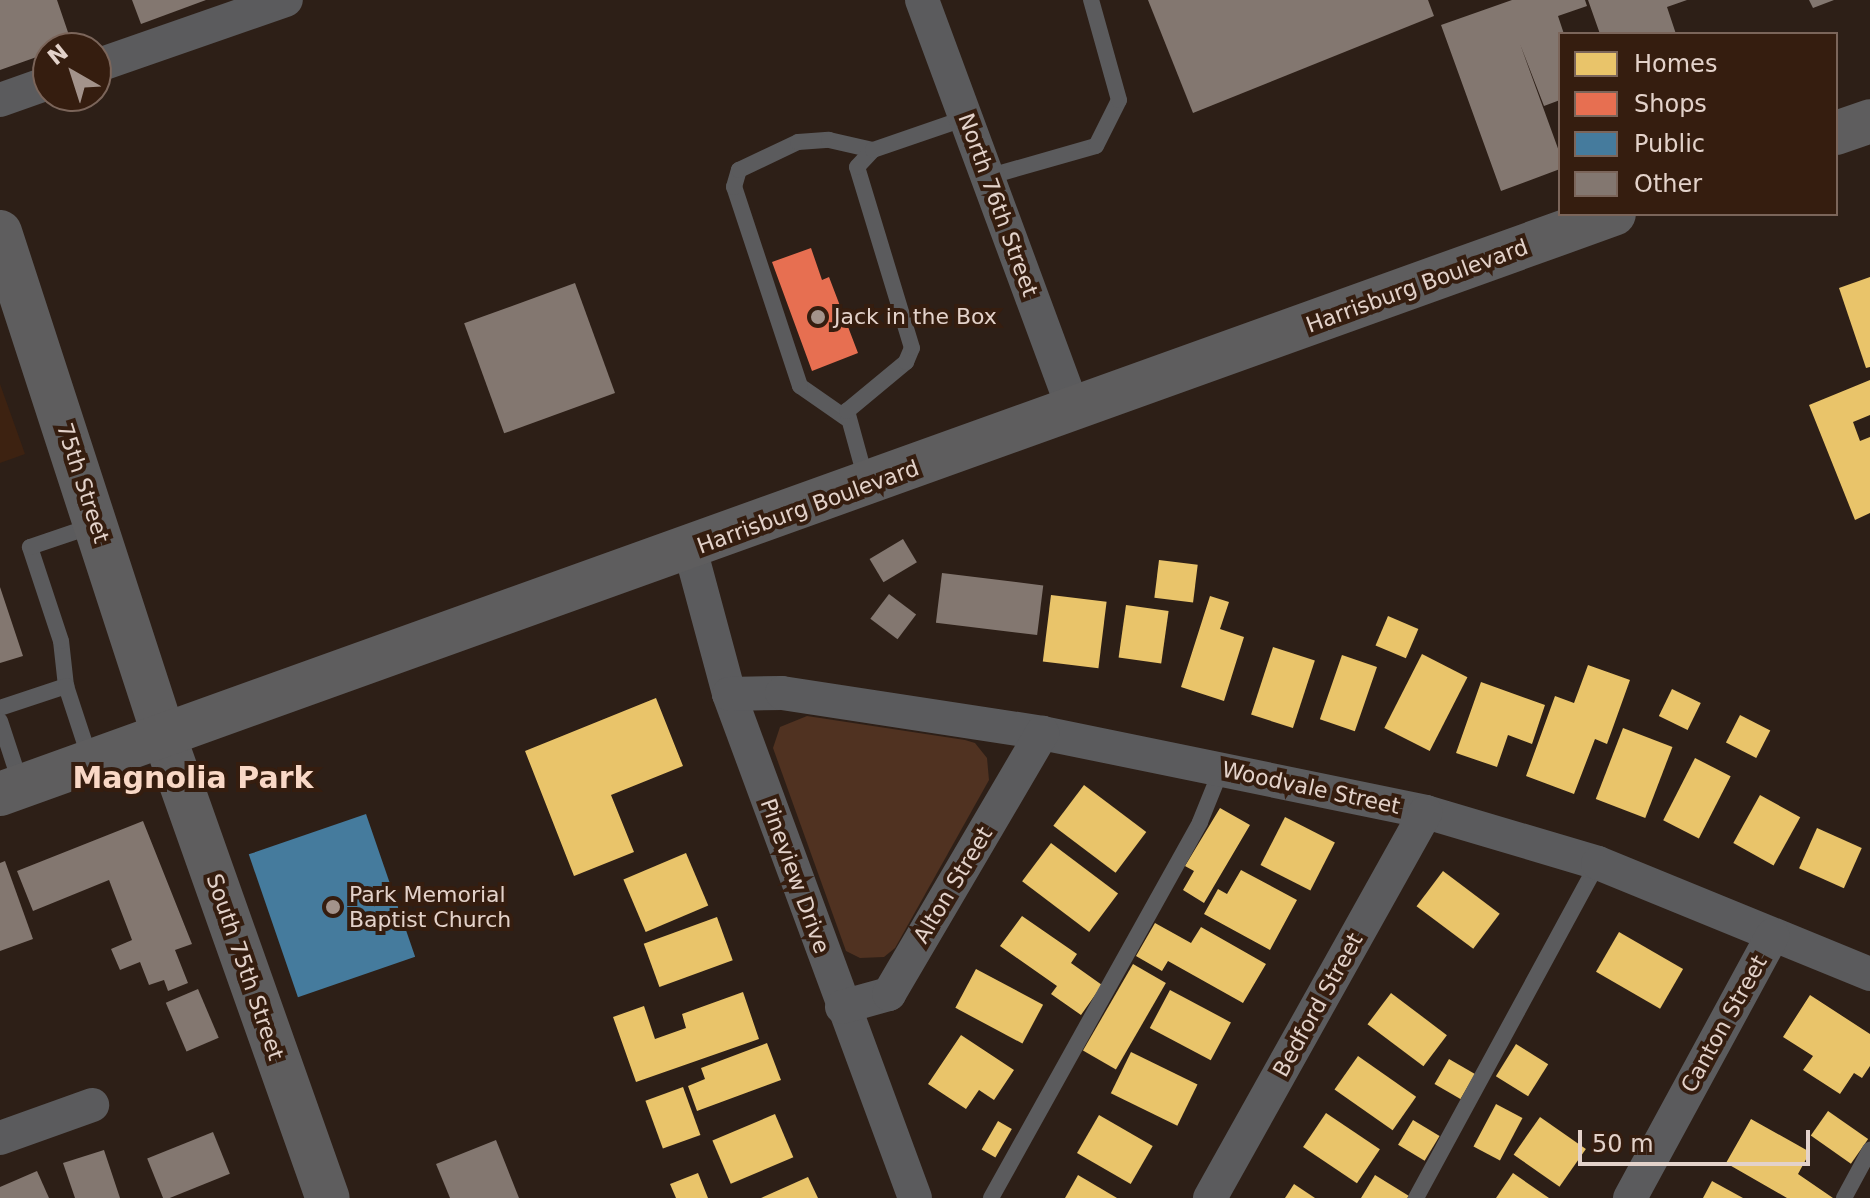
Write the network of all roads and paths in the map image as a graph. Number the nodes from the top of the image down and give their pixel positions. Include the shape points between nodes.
1 (286, 0) edge
2 (922, 0) edge
3 (1091, 0) edge
4 (112, 60) edge
5 (32, 89) edge
6 (0, 100) edge
7 (966, 118) junction
8 (1870, 121) edge
9 (1838, 132) edge
10 (873, 150) junction
11 (987, 177) junction
12 (1608, 216) edge
13 (0, 232) edge
14 (1074, 410) junction
15 (846, 418) junction
16 (868, 485) junction
17 (97, 524) junction
18 (690, 549) junction
19 (66, 686) junction
20 (729, 694) junction
21 (0, 708) edge
22 (0, 721) edge
23 (1042, 733) junction
24 (164, 736) junction
25 (91, 762) junction
26 (1221, 770) junction
27 (11, 791) edge
28 (1426, 812) junction
29 (1598, 863) junction
30 (1773, 935) junction
31 (1870, 974) edge
32 (842, 1007) junction
33 (92, 1105) dead end
34 (0, 1138) edge
35 (1870, 1150) edge
36 (328, 1198) edge
37 (915, 1198) edge
38 (991, 1198) edge
39 (1210, 1198) edge
40 (1416, 1198) edge
41 (1630, 1198) edge
42 (1844, 1198) edge

1 - 4 street
2 - 7 street, North 76th Street
3 - 11 lane via 1119,100 1096,146
5 - 6 street
7 - 10 lane
7 - 11 street, North 76th Street
8 - 9 main road
10 - 15 lane via 857,167 912,348 906,362 856,402
10 - 15 lane via 829,140 798,142 739,170 734,187 800,386
11 - 14 street, North 76th Street
12 - 14 main road, Harrisburg Boulevard
13 - 17 main road, 75th Street
14 - 16 main road, Harrisburg Boulevard
15 - 16 lane
16 - 18 main road, Harrisburg Boulevard
17 - 19 lane via 30,547 61,641
17 - 24 main road, 75th Street
18 - 20 street, Pineview Drive
18 - 24 main road, Harrisburg Boulevard
19 - 21 lane
19 - 25 lane
20 - 23 street, Woodvale Street via 782,693
20 - 32 street, Pineview Drive
22 - 27 lane
23 - 26 street, Woodvale Street
23 - 32 street, Alton Street via 889,994
24 - 25 main road, Harrisburg Boulevard
24 - 36 main road, South 75th Street
25 - 27 main road, Harrisburg Boulevard
26 - 28 street, Woodvale Street
26 - 38 lane via 1200,822
28 - 29 street, Woodvale Street
28 - 39 street, Bedford Street
29 - 30 street, Woodvale Street
29 - 40 lane
30 - 31 street, Woodvale Street
30 - 41 street, Canton Street
32 - 37 street, Pineview Drive
33 - 34 street
35 - 42 lane

